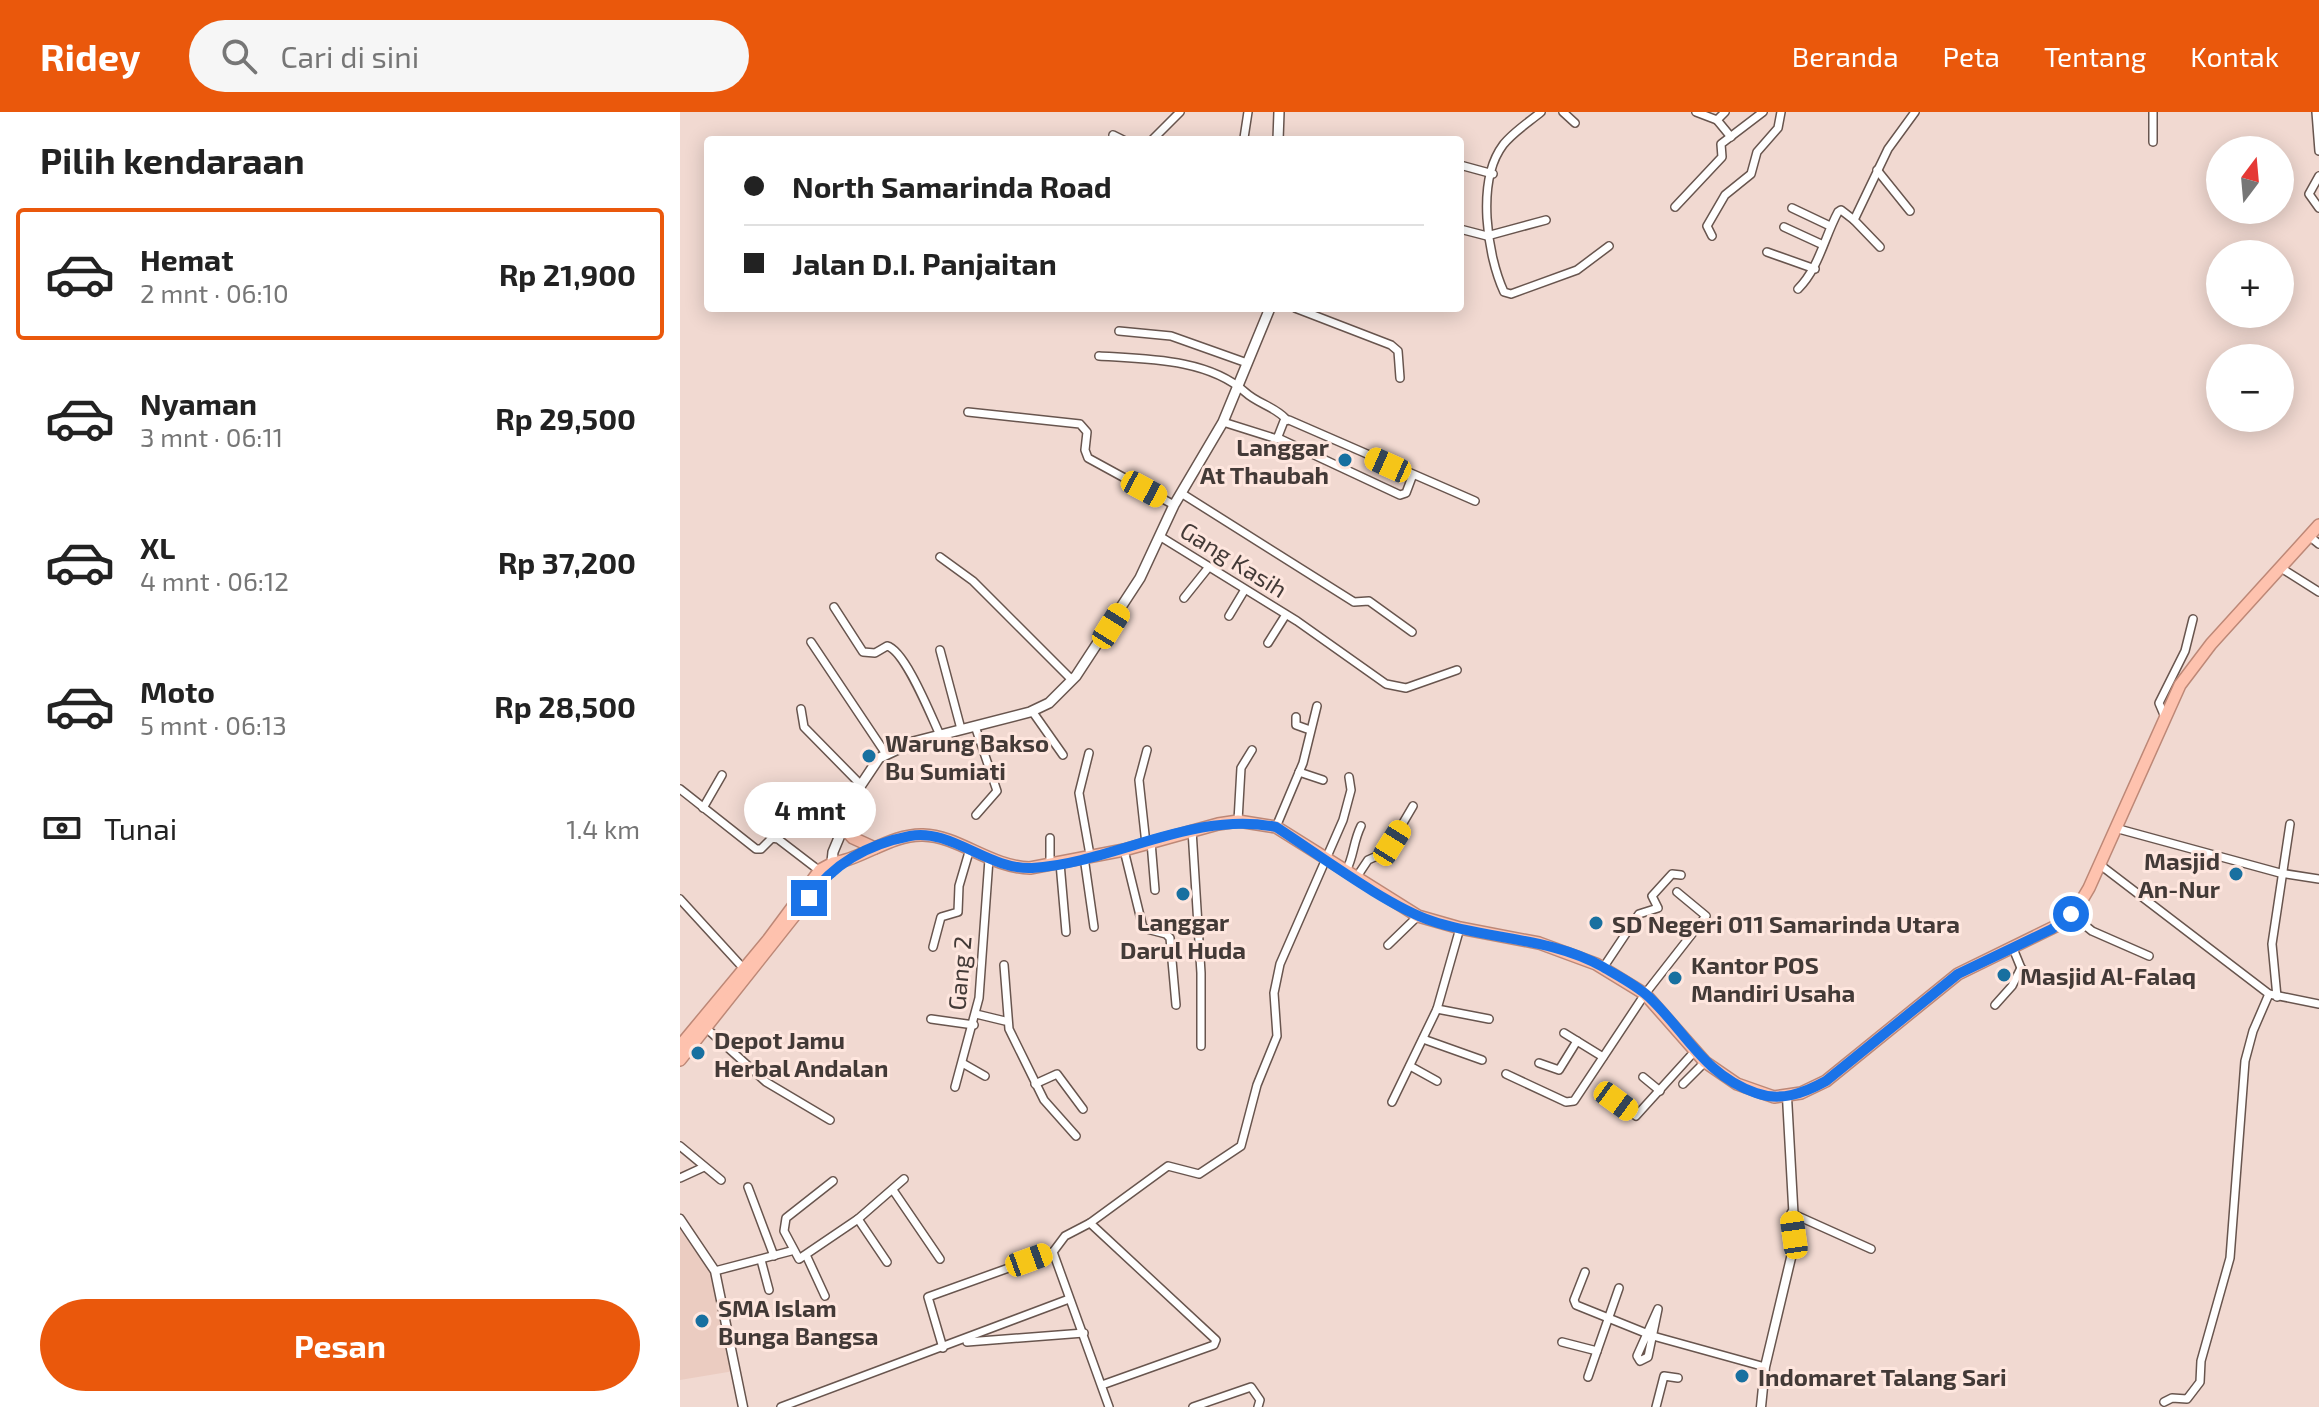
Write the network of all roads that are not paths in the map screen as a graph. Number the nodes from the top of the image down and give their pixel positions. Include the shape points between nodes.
1 (1180, 112) edge
2 (1248, 112) edge
3 (1279, 112) edge
4 (1541, 112) edge
5 (1563, 112) edge
6 (1696, 112) edge
7 (1725, 112) edge
8 (1763, 112) edge
9 (1781, 112) edge
10 (1915, 112) edge
11 (2153, 112) edge
12 (2316, 112) edge
13 (1717, 120) junction
14 (1575, 123) dead end
15 (1156, 136) edge
16 (1244, 136) edge
17 (1278, 136) edge
18 (1731, 137) junction
19 (2153, 142) dead end
20 (2319, 151) edge
21 (1464, 166) edge
22 (1877, 170) junction
23 (1493, 174) junction
24 (2319, 176) edge
25 (1675, 207) dead end
26 (1792, 208) dead end
27 (2319, 208) edge
28 (1910, 211) dead end
29 (1546, 220) dead end
30 (1854, 220) junction
31 (1830, 226) junction
32 (1784, 227) dead end
33 (1464, 230) edge
34 (1487, 236) junction
35 (1712, 236) dead end
36 (1821, 244) junction
37 (1609, 246) dead end
38 (1880, 247) dead end
39 (1767, 252) dead end
40 (1815, 269) junction
41 (1798, 289) dead end
42 (1268, 312) edge
43 (1305, 312) edge
44 (1119, 331) dead end
45 (1099, 356) dead end
46 (1247, 363) junction
47 (1400, 378) dead end
48 (1239, 383) junction
49 (968, 412) dead end
50 (1286, 419) junction
51 (1223, 422) junction
52 (1278, 438) junction
53 (1412, 477) junction
54 (1181, 493) junction
55 (1475, 501) dead end
56 (1174, 505) junction
57 (2319, 525) edge
58 (1161, 537) junction
59 (2314, 540) edge
60 (940, 557) dead end
61 (1208, 568) junction
62 (2281, 568) junction
63 (1244, 591) junction
64 (2319, 592) edge
65 (1184, 598) dead end
66 (834, 607) dead end
67 (1229, 616) dead end
68 (1285, 616) junction
69 (2193, 619) dead end
70 (1412, 632) dead end
71 (811, 642) dead end
72 (1268, 643) dead end
73 (940, 650) dead end
74 (1457, 670) dead end
75 (1072, 680) junction
76 (1317, 706) dead end
77 (801, 709) dead end
78 (1032, 711) junction
79 (1296, 717) dead end
80 (2165, 717) junction
81 (975, 726) junction
82 (961, 729) junction
83 (1310, 730) junction
84 (940, 735) junction
85 (1147, 750) dead end
86 (1252, 750) dead end
87 (1089, 753) dead end
88 (886, 754) junction
89 (1063, 755) dead end
90 (1299, 772) junction
91 (722, 775) dead end
92 (1349, 777) dead end
93 (1323, 780) dead end
94 (861, 785) junction
95 (680, 789) edge
96 (1413, 806) dead end
97 (703, 808) junction
98 (976, 815) dead end
99 (1238, 821) junction
100 (2290, 824) dead end
101 (1361, 826) dead end
102 (843, 827) junction
103 (1276, 827) junction
104 (2115, 828) junction
105 (1192, 830) junction
106 (1050, 838) dead end
107 (1148, 843) junction
108 (875, 848) junction
109 (1124, 850) junction
110 (969, 852) junction
111 (1087, 856) junction
112 (1327, 858) junction
113 (989, 859) junction
114 (1055, 864) junction
115 (2099, 864) junction
116 (826, 870) junction
117 (2280, 873) junction
118 (1351, 874) junction
119 (1681, 875) dead end
120 (2319, 879) edge
121 (1155, 890) dead end
122 (1677, 892) dead end
123 (680, 899) edge
124 (2071, 914) junction
125 (1418, 916) junction
126 (1094, 927) dead end
127 (1460, 928) junction
128 (1066, 932) dead end
129 (1388, 945) dead end
130 (2012, 946) junction
131 (933, 947) dead end
132 (2149, 956) dead end
133 (1004, 965) dead end
134 (1603, 968) junction
135 (2021, 968) junction
136 (744, 969) junction
137 (2035, 980) dead end
138 (1645, 994) junction
139 (2273, 996) junction
140 (2319, 1004) edge
141 (1176, 1005) dead end
142 (1995, 1005) dead end
143 (1437, 1009) junction
144 (976, 1014) junction
145 (931, 1019) dead end
146 (1489, 1019) dead end
147 (1005, 1021) junction
148 (974, 1025) junction
149 (706, 1028) junction
150 (1564, 1033) dead end
151 (1423, 1039) junction
152 (1577, 1041) junction
153 (680, 1046) edge
154 (1201, 1046) dead end
155 (1694, 1052) junction
156 (1603, 1057) junction
157 (680, 1060) edge
158 (1482, 1060) dead end
159 (1705, 1062) junction
160 (1539, 1063) dead end
161 (964, 1064) junction
162 (1410, 1066) junction
163 (1506, 1074) dead end
164 (985, 1076) dead end
165 (1643, 1077) dead end
166 (1437, 1081) dead end
167 (1035, 1084) junction
168 (1683, 1084) dead end
169 (955, 1087) dead end
170 (1660, 1091) junction
171 (1787, 1097) junction
172 (1616, 1101) dead end
173 (1392, 1102) dead end
174 (1083, 1109) dead end
175 (1636, 1116) junction
176 (830, 1120) dead end
177 (1629, 1124) dead end
178 (1076, 1136) dead end
179 (680, 1146) edge
180 (704, 1167) junction
181 (680, 1178) edge
182 (904, 1179) dead end
183 (721, 1180) dead end
184 (833, 1181) dead end
185 (748, 1187) dead end
186 (893, 1190) junction
187 (1791, 1213) junction
188 (680, 1219) edge
189 (858, 1219) junction
190 (1090, 1223) junction
191 (1871, 1249) dead end
192 (791, 1251) junction
193 (1053, 1252) junction
194 (774, 1256) junction
195 (807, 1257) junction
196 (940, 1259) dead end
197 (761, 1260) junction
198 (887, 1262) dead end
199 (715, 1271) junction
200 (1585, 1272) dead end
201 (1619, 1288) dead end
202 (769, 1290) dead end
203 (825, 1296) dead end
204 (1069, 1299) junction
205 (1609, 1318) junction
206 (1084, 1333) junction
207 (961, 1342) junction
208 (1562, 1342) dead end
209 (943, 1348) junction
210 (1597, 1351) junction
211 (1765, 1367) junction
212 (1588, 1377) dead end
213 (1678, 1378) dead end
214 (1102, 1385) junction
215 (2164, 1402) dead end
216 (743, 1407) edge
217 (781, 1407) edge
218 (1109, 1407) edge
219 (1193, 1407) edge
220 (1258, 1407) edge
221 (1656, 1407) edge
222 (1761, 1407) edge

1 - 15 street
2 - 16 street
3 - 17 main road
4 - 23 street via 1502,146
5 - 14 street
6 - 13 street
7 - 13 street
8 - 18 street
9 - 35 street via 1778,128 1759,146 1751,174 1725,195 1709,219
10 - 22 street
11 - 19 street
12 - 20 street
13 - 18 street
18 - 25 street via 1720,146 1723,155 1709,173
21 - 23 street
22 - 28 street
22 - 30 street
23 - 34 street
24 - 27 street via 2309,194
26 - 31 street
29 - 34 street
30 - 31 street via 1840,210
30 - 38 street
31 - 36 street
32 - 36 street
33 - 34 street
34 - 37 street via 1492,267 1504,292 1511,294 1577,270
36 - 40 street
39 - 40 street
40 - 41 street
42 - 46 main road
43 - 47 street via 1391,345 1398,351
44 - 46 street via 1171,336
45 - 48 street via 1170,360
46 - 48 main road
48 - 50 street
48 - 51 main road
49 - 56 street via 1080,424 1087,432 1088,458
50 - 52 street
50 - 53 street
51 - 52 street
51 - 54 main road
52 - 53 street via 1400,495
53 - 55 street
54 - 56 main road
54 - 70 street via 1354,602 1369,601
56 - 58 main road
57 - 59 highway
58 - 61 street, Gang Kasih
58 - 75 main road via 1103,638
59 - 62 highway
60 - 75 street via 973,581
61 - 63 street, Gang Kasih
61 - 65 street
62 - 64 street
62 - 80 highway via 2189,671
63 - 67 street
63 - 68 street, Gang Kasih
66 - 84 street via 863,652 887,646 895,650
68 - 72 street
68 - 74 street, Gang Kasih via 1394,687 1418,686
69 - 80 street via 2185,651 2159,703
71 - 88 street
73 - 82 street
75 - 78 main road via 1049,703
76 - 83 street
77 - 94 street via 804,727
78 - 81 main road
78 - 89 street
79 - 83 street via 1296,725
80 - 104 highway
81 - 82 main road
81 - 98 street via 997,791
82 - 84 main road
83 - 90 street
84 - 88 main road
85 - 107 street via 1139,780
86 - 99 street via 1241,768
87 - 111 street via 1079,793
88 - 94 main road via 873,763
90 - 93 street
90 - 103 street
91 - 97 street
92 - 112 street via 1349,797
94 - 102 main road
95 - 97 street
96 - 118 street via 1386,852
97 - 116 street via 756,849 778,839
99 - 103 highway
99 - 105 highway
100 - 117 street
101 - 118 street
102 - 108 highway
102 - 116 main road
103 - 112 highway
104 - 115 highway
104 - 117 street
105 - 107 highway
105 - 154 street
106 - 114 street
107 - 109 highway
107 - 121 street
108 - 110 highway via 919,835
108 - 116 highway
109 - 111 highway
109 - 141 street via 1143,928 1170,938
110 - 113 highway
110 - 131 street via 958,912 941,917
111 - 114 highway
111 - 126 street
112 - 118 highway
112 - 190 street via 1280,964 1274,993 1277,1036 1241,1146 1199,1174 1168,1166
113 - 114 highway via 1021,867
113 - 144 street, Gang 2
114 - 128 street
115 - 124 highway
115 - 139 street
116 - 136 highway
116 - 149 highway
117 - 120 street
117 - 139 street
118 - 125 highway
119 - 134 street via 1673,873 1655,891 1651,898 1657,909 1639,914
122 - 138 street via 1706,916
123 - 136 street
124 - 130 highway
124 - 132 street via 2092,931
125 - 127 highway
125 - 129 street
127 - 134 highway via 1539,943
127 - 143 street
130 - 135 street
130 - 171 highway via 1958,974 1826,1081
133 - 147 street
134 - 138 highway
135 - 137 street
135 - 142 street
136 - 153 highway
138 - 155 highway
138 - 156 street
139 - 140 street
139 - 215 street via 2247,1053 2230,1258 2200,1382 2187,1399
143 - 146 street
143 - 151 street
144 - 147 street
144 - 148 street, Gang 2
145 - 148 street
147 - 167 street
148 - 161 street, Gang 2
149 - 157 highway
149 - 176 street via 766,1082
150 - 152 street
151 - 158 street
151 - 162 street
152 - 156 street
152 - 160 street via 1559,1070
155 - 159 highway
155 - 170 street
156 - 163 street via 1570,1102
159 - 168 street
159 - 171 highway via 1749,1090
161 - 164 street
161 - 169 street, Gang 2
162 - 166 street
162 - 173 street
165 - 170 street
167 - 174 street via 1057,1074
167 - 178 street
170 - 175 street
171 - 187 street
172 - 175 street
175 - 177 street
179 - 180 street
180 - 181 street
180 - 183 street
182 - 186 street
184 - 192 street via 786,1218
185 - 194 street
186 - 189 street
186 - 196 street
187 - 191 street
187 - 211 street via 1794,1249
188 - 199 street
189 - 195 street
189 - 198 street
190 - 193 street via 1065,1236
190 - 214 street via 1216,1340
192 - 194 street
192 - 195 street via 799,1259
193 - 204 street
193 - 209 street via 928,1297
194 - 197 street
195 - 203 street
197 - 199 street
197 - 202 street
199 - 216 street
200 - 205 street via 1574,1303
201 - 205 street
204 - 206 street
204 - 207 street
205 - 210 street
205 - 211 street
206 - 207 street
206 - 214 street
207 - 209 street
208 - 210 street
209 - 217 street
210 - 212 street
211 - 222 street
213 - 221 street via 1664,1376
214 - 218 street
219 - 220 street via 1251,1387 1260,1400

